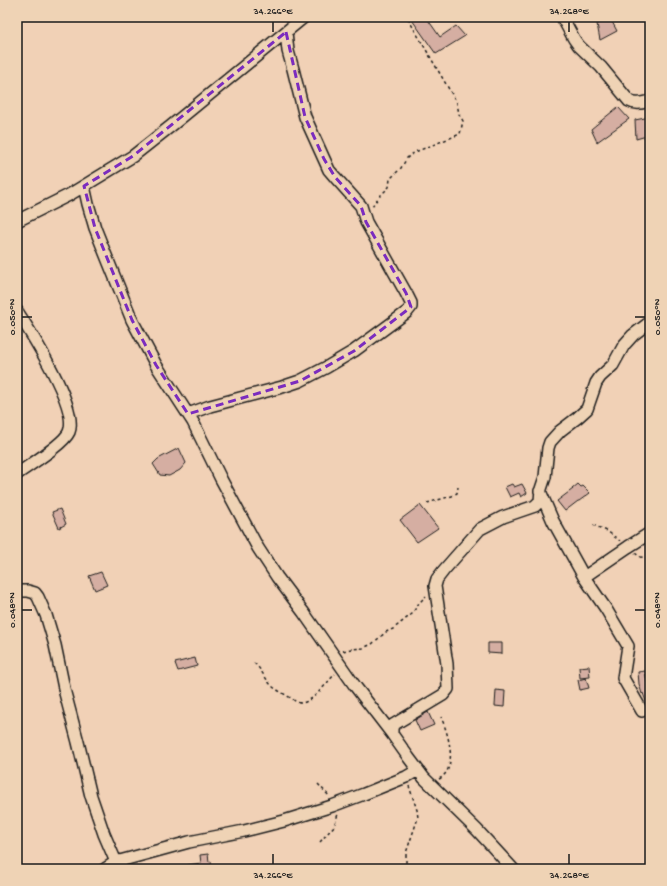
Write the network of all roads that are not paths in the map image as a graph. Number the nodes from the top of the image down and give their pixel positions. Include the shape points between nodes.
1 (304, 17) edge
2 (562, 17) edge
3 (286, 32) junction
4 (650, 101) edge
5 (84, 186) junction
6 (17, 221) edge
7 (17, 311) edge
8 (650, 322) edge
9 (188, 414) junction
10 (17, 474) edge
11 (539, 489) junction
12 (650, 533) edge
13 (584, 578) junction
14 (17, 591) edge
15 (642, 711) dead end
16 (392, 734) junction
17 (418, 770) junction
18 (116, 862) junction
19 (105, 869) edge
20 (513, 869) edge

1 - 3 street
2 - 4 street via 574,39 628,101 635,104
3 - 5 street via 171,126
3 - 9 street via 288,51 305,117 329,170 361,206 366,222 411,305 409,310 354,351 300,381
5 - 6 street
5 - 9 street via 95,228 132,320 156,365
7 - 10 street via 60,386 70,425 64,439
8 - 11 street via 628,340 612,365 600,377 586,409 550,442 545,477
9 - 16 street via 258,548
11 - 13 street
11 - 16 street via 540,501 535,506 480,529 437,579 435,587 447,664 448,689 443,695 393,725
12 - 13 street
13 - 15 street via 628,646 623,678
14 - 18 street via 35,593 46,615 91,796
16 - 17 street
17 - 18 street via 364,794 284,821 189,842
17 - 20 street
18 - 19 street

